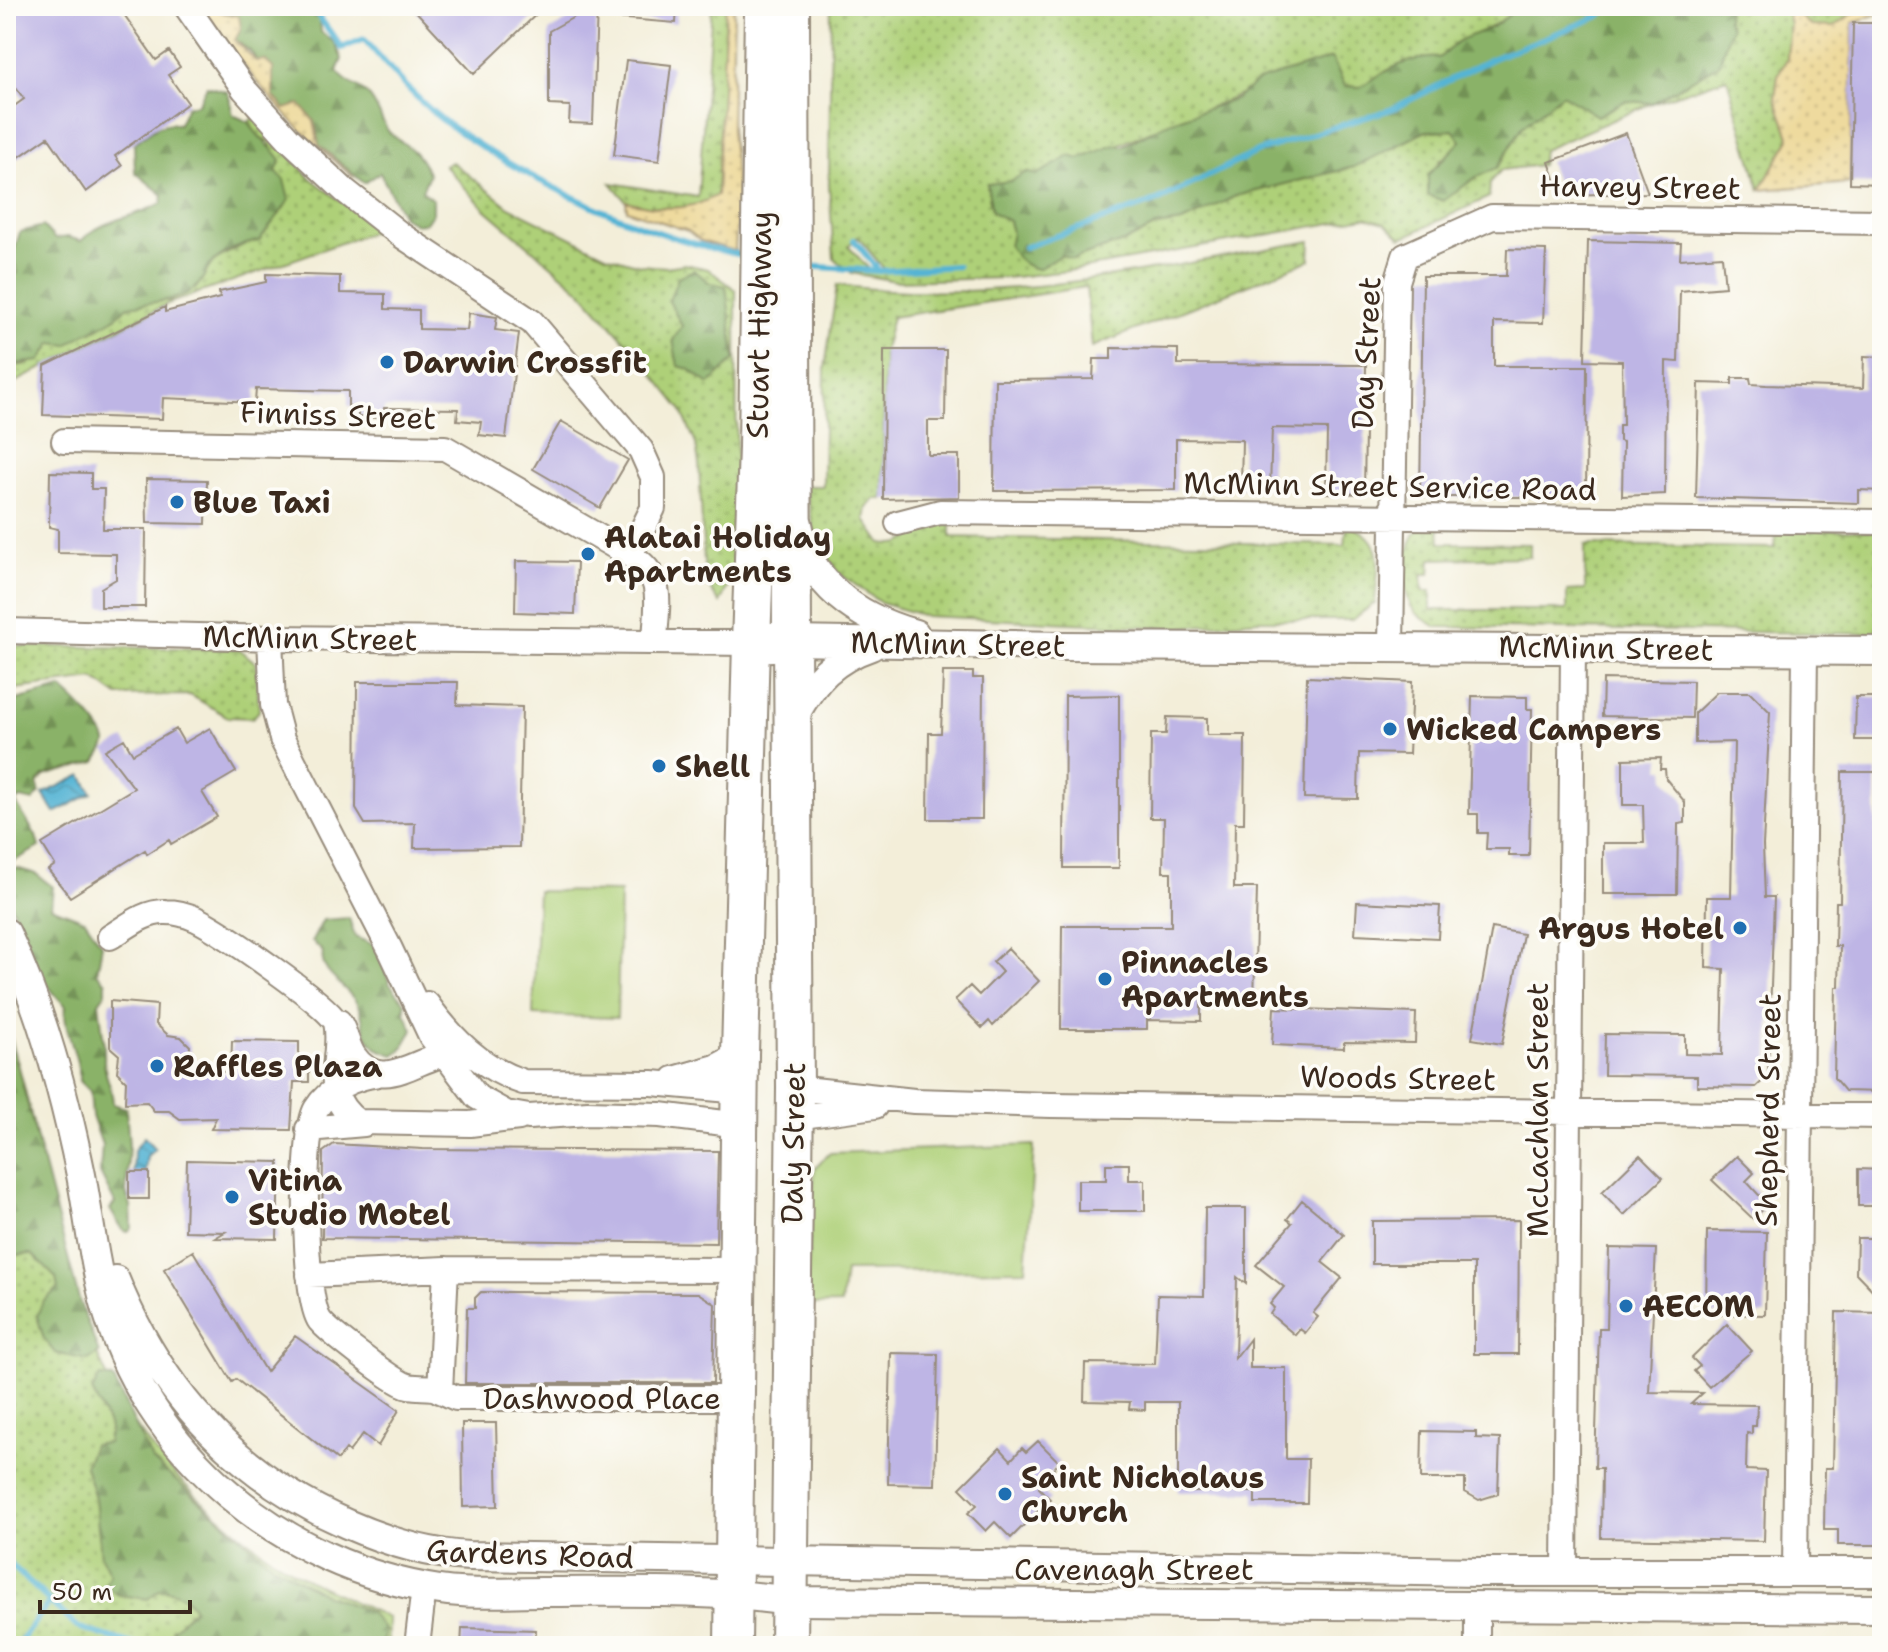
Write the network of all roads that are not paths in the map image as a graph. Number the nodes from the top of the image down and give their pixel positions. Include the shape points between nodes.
1 (186, 6) edge
2 (751, 6) edge
3 (764, 6) edge
4 (790, 6) edge
5 (1882, 222) edge
6 (770, 229) junction
7 (1405, 256) joint
8 (775, 306) junction
9 (64, 441) dead end
10 (789, 476) junction
11 (1392, 518) junction
12 (1882, 522) edge
13 (898, 523) dead end
14 (630, 555) junction
15 (6, 633) edge
16 (270, 638) junction
17 (792, 641) junction
18 (887, 641) junction
19 (655, 642) junction
20 (751, 643) junction
21 (965, 643) junction
22 (1391, 646) junction
23 (1573, 648) junction
24 (1805, 650) junction
25 (1882, 651) edge
26 (795, 714) junction
27 (6, 933) edge
28 (110, 937) dead end
29 (390, 949) junction
30 (330, 1016) junction
31 (467, 1051) junction
32 (441, 1052) junction
33 (740, 1054) junction
34 (378, 1074) junction
35 (507, 1076) junction
36 (588, 1083) junction
37 (652, 1083) junction
38 (336, 1090) junction
39 (795, 1103) junction
40 (491, 1106) junction
41 (740, 1108) junction
42 (588, 1113) junction
43 (1569, 1113) junction
44 (1800, 1115) junction
45 (1882, 1116) edge
46 (529, 1117) junction
47 (364, 1124) junction
48 (308, 1129) junction
49 (81, 1176) junction
50 (446, 1269) junction
51 (738, 1270) junction
52 (791, 1270) junction
53 (309, 1275) junction
54 (790, 1349) junction
55 (440, 1391) junction
56 (736, 1398) junction
57 (428, 1552) junction
58 (550, 1557) junction
59 (791, 1559) junction
60 (984, 1563) junction
61 (1795, 1570) junction
62 (1478, 1572) junction
63 (1565, 1572) junction
64 (1882, 1572) edge
65 (733, 1575) junction
66 (424, 1587) junction
67 (550, 1592) junction
68 (789, 1601) junction
69 (986, 1602) junction
70 (1477, 1605) junction
71 (1564, 1605) junction
72 (1796, 1608) junction
73 (1882, 1609) edge
74 (417, 1646) edge
75 (733, 1646) edge
76 (789, 1646) edge
77 (1477, 1646) edge

1 - 14 street via 244,89 289,139 401,235 532,322 641,450 653,477 653,508
2 - 6 street via 749,130
3 - 6 highway, Stuart Highway
4 - 6 highway, Stuart Highway
5 - 7 street, Harvey Street via 1492,217
6 - 8 highway, Stuart Highway
7 - 11 street, Day Street via 1397,282
8 - 10 highway, Stuart Highway
8 - 20 highway, Stuart Highway
9 - 14 street, Finniss Street via 445,448
10 - 17 highway, Stuart Highway
10 - 21 street via 804,547 819,575 841,599 895,628
11 - 12 street, McMinn Street Service Road
11 - 13 street, McMinn Street Service Road via 940,512
11 - 22 street, Day Street
14 - 19 street, Finniss Street via 650,569 656,585
15 - 16 street, McMinn Street
16 - 19 street, McMinn Street
16 - 29 street via 273,705 282,739
17 - 18 street, McMinn Street
17 - 20 highway, McMinn Street
17 - 26 main road, Daly Street
18 - 21 street, McMinn Street
18 - 26 street via 825,670
19 - 20 street, McMinn Street
20 - 33 main road, Daly Street
21 - 22 street, McMinn Street
22 - 23 street, McMinn Street
23 - 24 street, McMinn Street
23 - 43 street, McLachlan Street
24 - 25 street, McMinn Street
24 - 44 street, Shepherd Street
26 - 39 main road, Daly Street
27 - 49 street, Gardens Road via 52,1054
28 - 30 street via 153,914 185,915
29 - 31 street
29 - 32 street
30 - 34 street via 342,1026 357,1060
30 - 38 street
31 - 32 street
31 - 35 street
32 - 34 street via 407,1070
32 - 40 street via 464,1084
33 - 37 street via 707,1071
33 - 41 main road, Daly Street
34 - 38 street
35 - 36 street via 536,1083
35 - 40 street
36 - 37 street
36 - 42 street
37 - 41 street
38 - 47 street via 352,1118
38 - 48 street via 318,1106
39 - 41 main road
39 - 43 street, Woods Street
39 - 52 main road, Daly Street
40 - 46 street
41 - 42 street via 660,1115
41 - 51 main road, Daly Street
42 - 46 street
43 - 44 street, Woods Street
43 - 63 street, McLachlan Street
44 - 45 street, Woods Street
44 - 61 street, Shepherd Street
46 - 47 street via 477,1124
47 - 48 street
48 - 53 street, Dashwood Place
49 - 57 street, Gardens Road via 97,1234 137,1331 170,1385 213,1436 291,1497 358,1529
49 - 66 street, Gardens Road via 104,1300 122,1350 145,1397 186,1452 243,1507 302,1545 370,1574
50 - 51 street
50 - 53 street
50 - 55 street, Dashwood Place
51 - 52 main road
51 - 56 main road, Daly Street
52 - 54 main road, Daly Street
53 - 55 street, Dashwood Place via 314,1309 323,1324 401,1383
54 - 56 main road, Dashwood Place via 766,1384
54 - 59 main road, Daly Street
55 - 56 street, Dashwood Place via 456,1398
56 - 65 main road, Daly Street
57 - 58 street, Gardens Road
57 - 66 street
58 - 65 street, Gardens Road
58 - 67 street
59 - 60 street, Cavenagh Street
59 - 65 street, Cavenagh Street
59 - 68 main road, Daly Street
60 - 62 street, Cavenagh Street
60 - 69 street
61 - 63 street, Cavenagh Street
61 - 64 street, Cavenagh Street
61 - 72 street
62 - 63 street, Cavenagh Street
62 - 70 street
63 - 71 street
65 - 67 street, Gardens Road
65 - 68 street, Cavenagh Street
65 - 75 main road, Daly Street
66 - 67 street, Gardens Road
66 - 74 street
68 - 69 street, Cavenagh Street
68 - 76 main road, Daly Street
69 - 70 street, Cavenagh Street
70 - 71 street, Cavenagh Street
70 - 77 street
71 - 72 street, Cavenagh Street
72 - 73 street, Cavenagh Street

